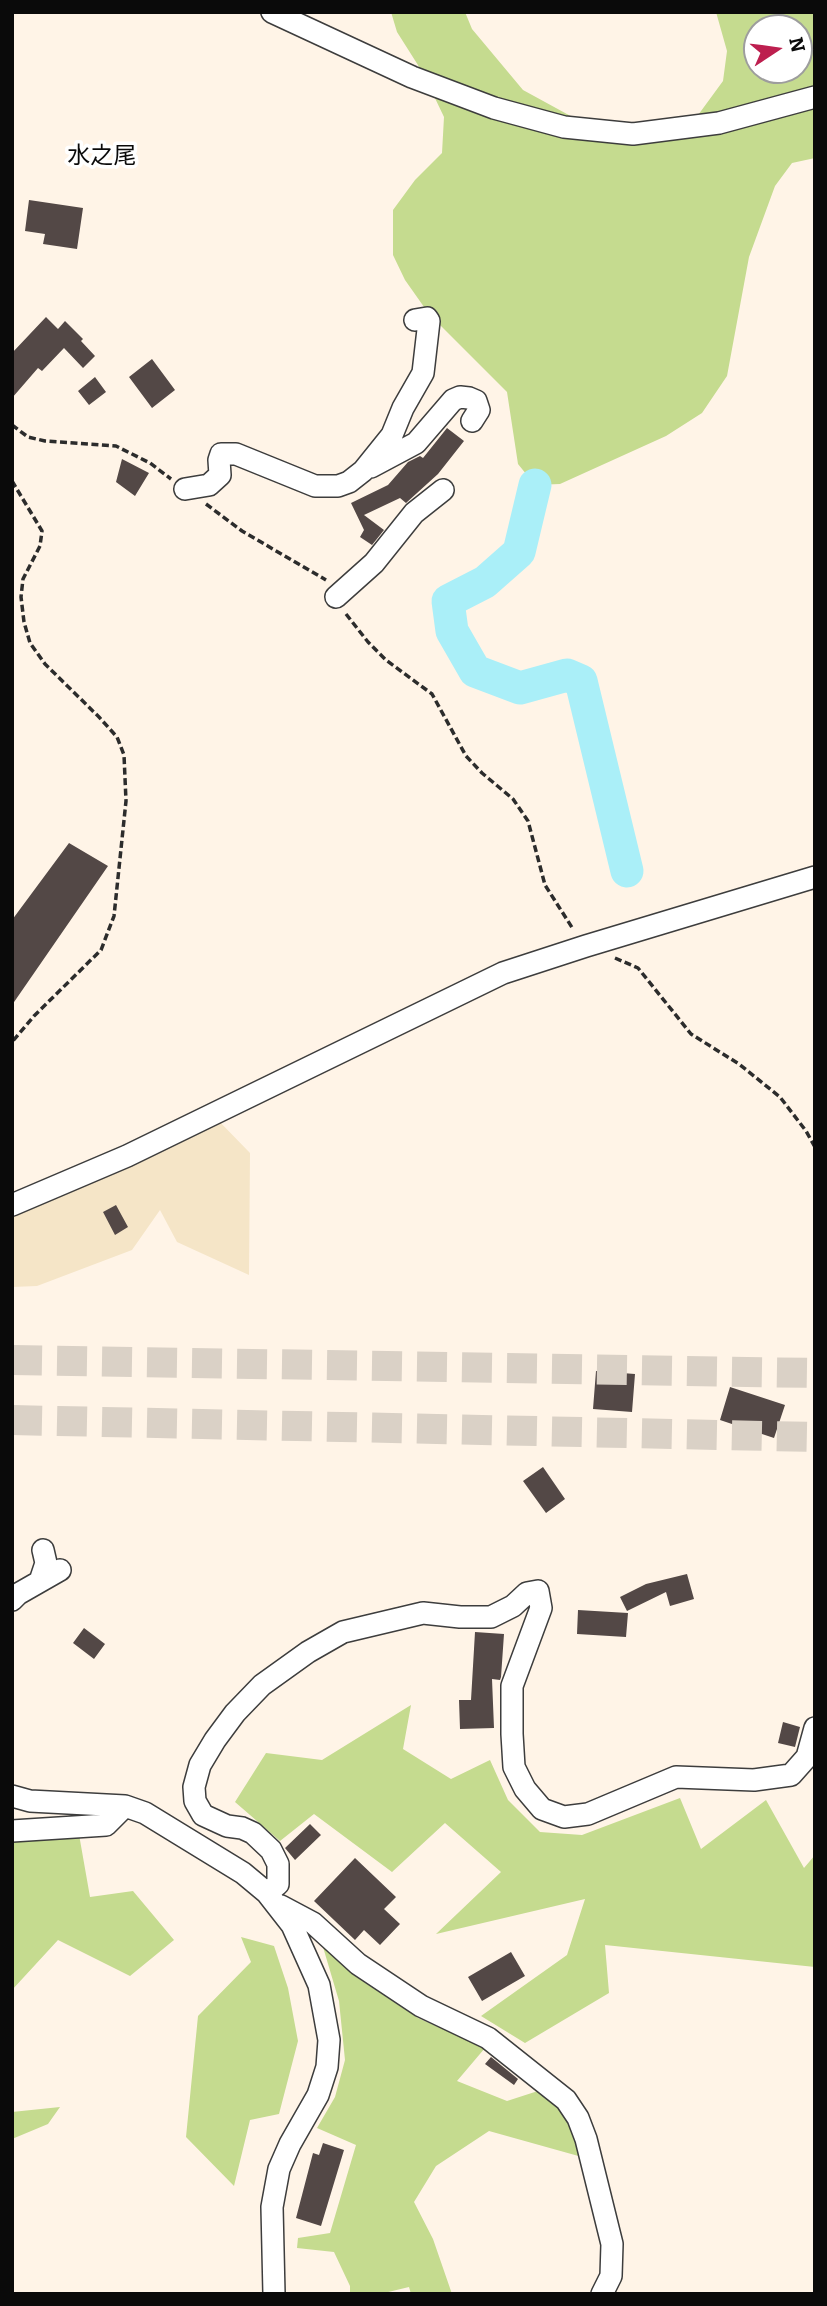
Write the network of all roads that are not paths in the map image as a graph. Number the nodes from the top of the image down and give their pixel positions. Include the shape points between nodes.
1 (272, 12) edge
2 (815, 97) edge
3 (415, 320) dead end
4 (472, 421) dead end
5 (363, 471) junction
6 (185, 489) road end
7 (443, 490) dead end
8 (393, 507) dead end
9 (414, 513) junction
10 (335, 597) road end
11 (815, 877) edge
12 (12, 1205) edge
13 (43, 1550) dead end
14 (60, 1570) dead end
15 (40, 1581) junction
16 (12, 1600) edge
17 (815, 1728) edge
18 (12, 1796) edge
19 (125, 1807) junction
20 (12, 1831) edge
21 (271, 1897) junction
22 (274, 2294) edge
23 (602, 2294) edge

1 - 2 street via 412,77 494,108 564,127 633,134 719,123
3 - 5 street via 429,321 423,373 391,435
4 - 5 street via 478,410 475,401 453,400 416,443
5 - 6 street via 338,486 314,486 236,454 221,454 220,475 209,485
7 - 9 street
8 - 9 street
9 - 10 street via 374,563
11 - 12 street via 503,973 127,1156
13 - 15 street via 46,1563
14 - 15 street
15 - 16 street
17 - 21 street via 807,1757 790,1776 754,1780 676,1777 588,1814 564,1817 542,1808 514,1767 512,1686 541,1608 538,1591 527,1593 491,1617 423,1613 343,1632 262,1685 235,1713 200,1765 194,1787 203,1815 253,1833 271,1850 278,1864 278,1884
18 - 19 street
19 - 20 street via 106,1825
19 - 21 street via 186,1837
21 - 22 street via 292,1925 319,1985 329,2040 318,2095 279,2169 272,2207
21 - 23 street via 313,1923 358,1964 421,2006 488,2038 566,2100 586,2139 612,2244 611,2276

